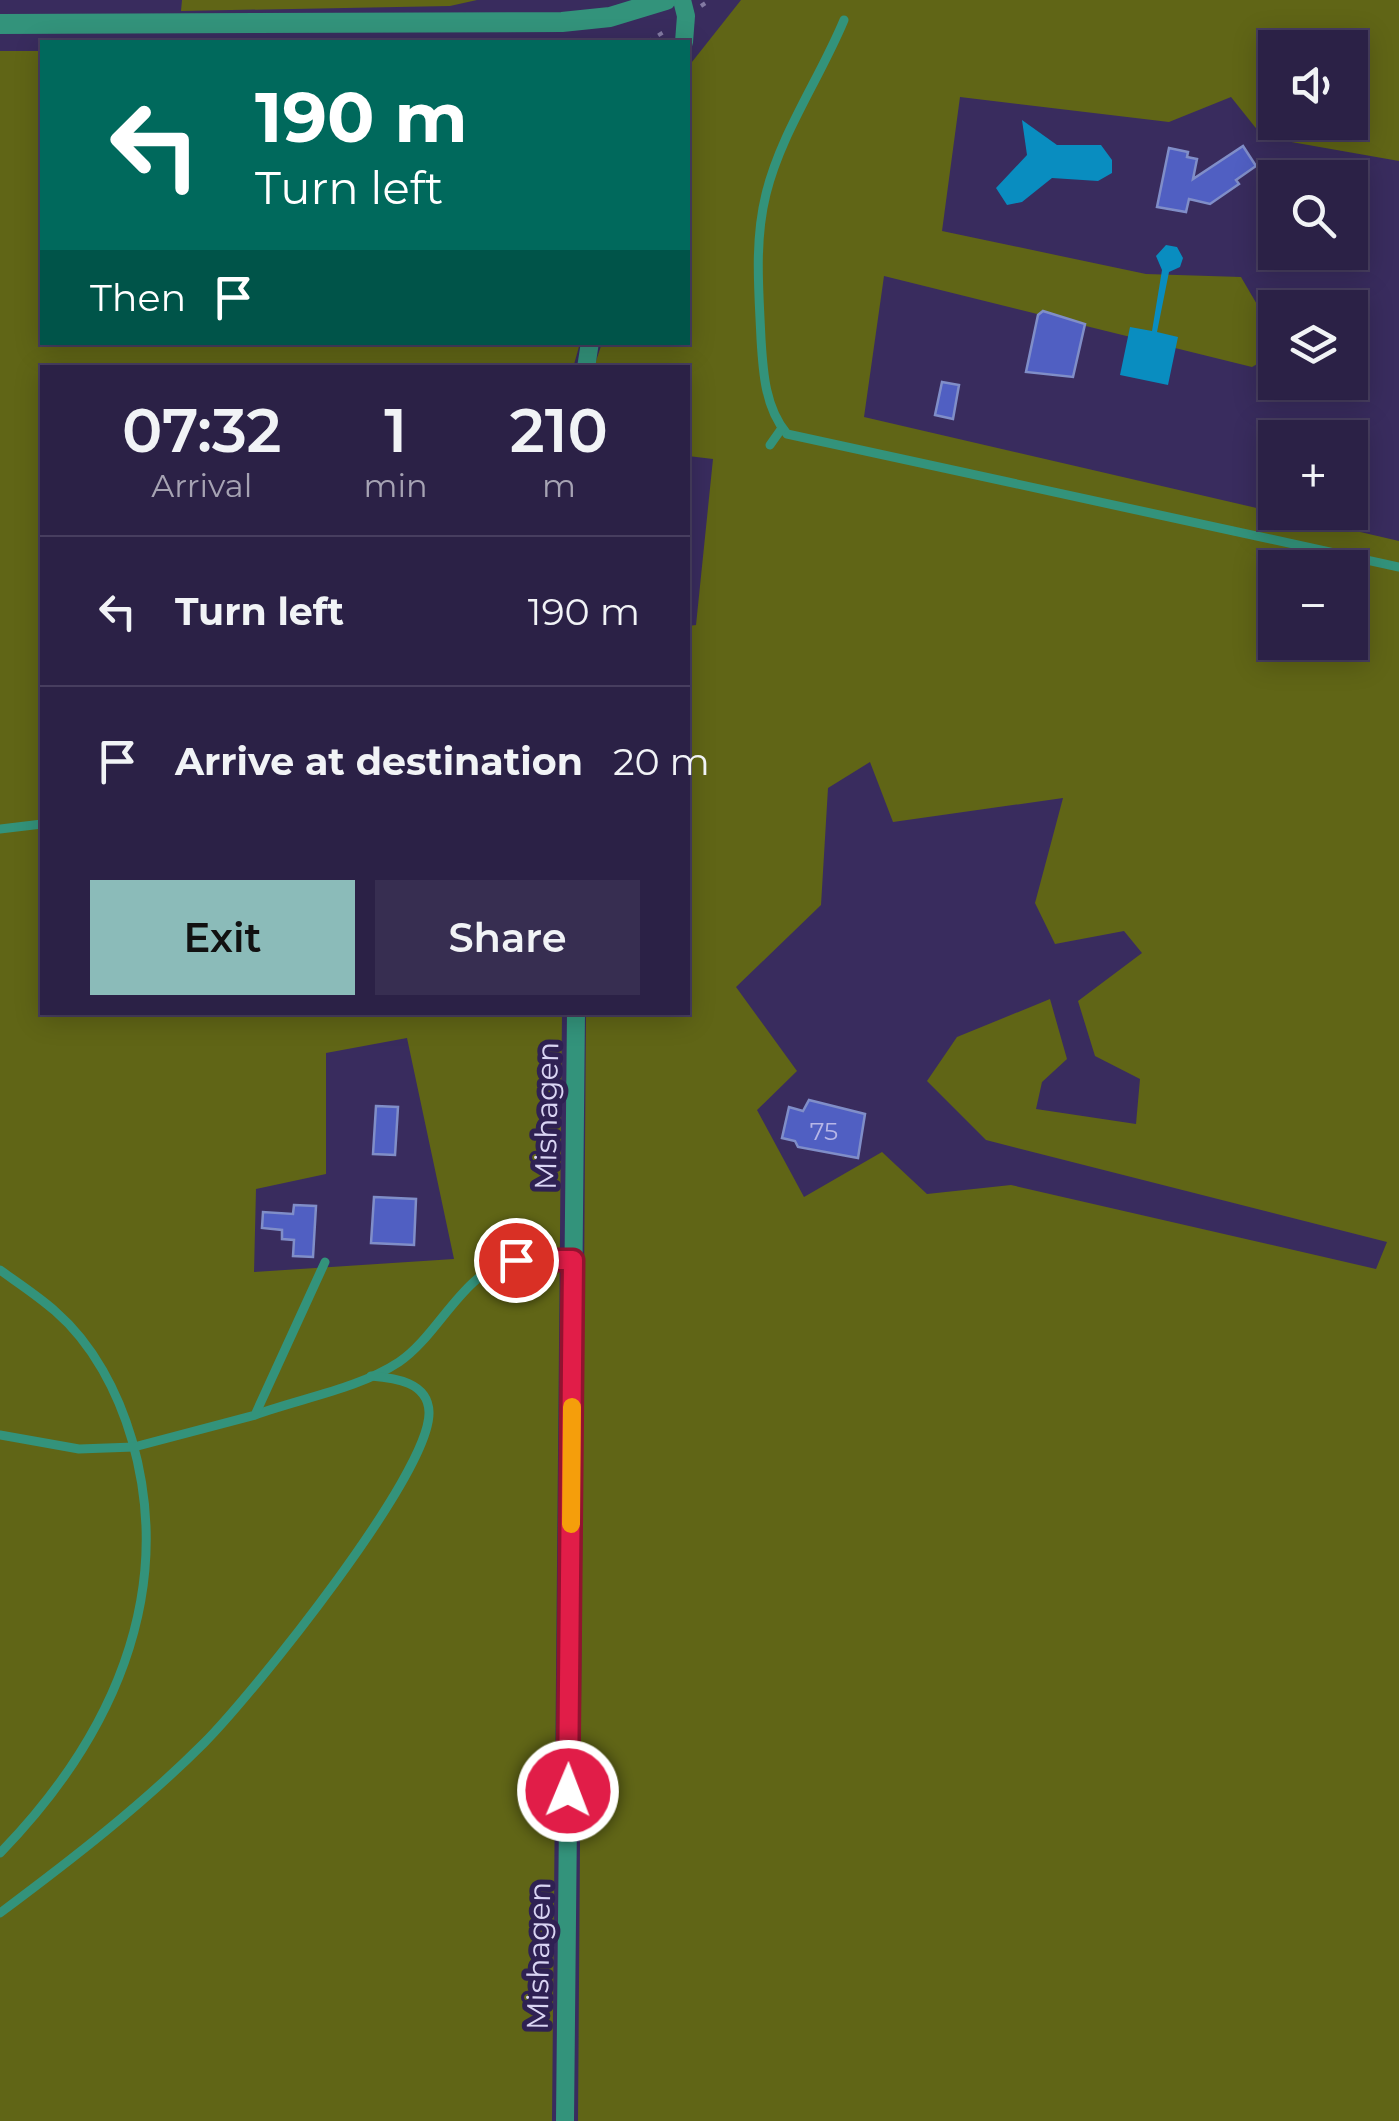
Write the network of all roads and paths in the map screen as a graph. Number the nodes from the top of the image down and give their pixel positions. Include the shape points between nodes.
1 (666, 0) edge
2 (682, 0) edge
3 (844, 20) dead end
4 (0, 24) edge
5 (684, 40) edge
6 (782, 428) junction
7 (770, 445) dead end
8 (1399, 568) edge
9 (40, 824) edge
10 (0, 829) edge
11 (576, 1015) edge
12 (573, 1260) junction
13 (325, 1262) dead end
14 (0, 1270) edge
15 (372, 1376) junction
16 (255, 1415) junction
17 (0, 1435) edge
18 (134, 1448) junction
19 (0, 1852) edge
20 (0, 1913) edge
21 (565, 2121) edge

1 - 4 street via 610,17 562,22
2 - 5 street
3 - 6 lane via 779,156 760,230 763,368
6 - 7 lane
6 - 8 lane via 800,439
9 - 10 lane
11 - 12 street, Mishagen
12 - 15 lane via 516,1260 489,1269 420,1346
12 - 21 street, Mishagen
13 - 16 lane
14 - 18 lane via 56,1312 89,1349 112,1384
15 - 16 lane
15 - 20 lane via 411,1384 429,1411 419,1448 334,1584 206,1741 112,1826
16 - 18 lane
17 - 18 lane via 80,1448
18 - 19 lane via 150,1538 146,1590 131,1645 75,1762

